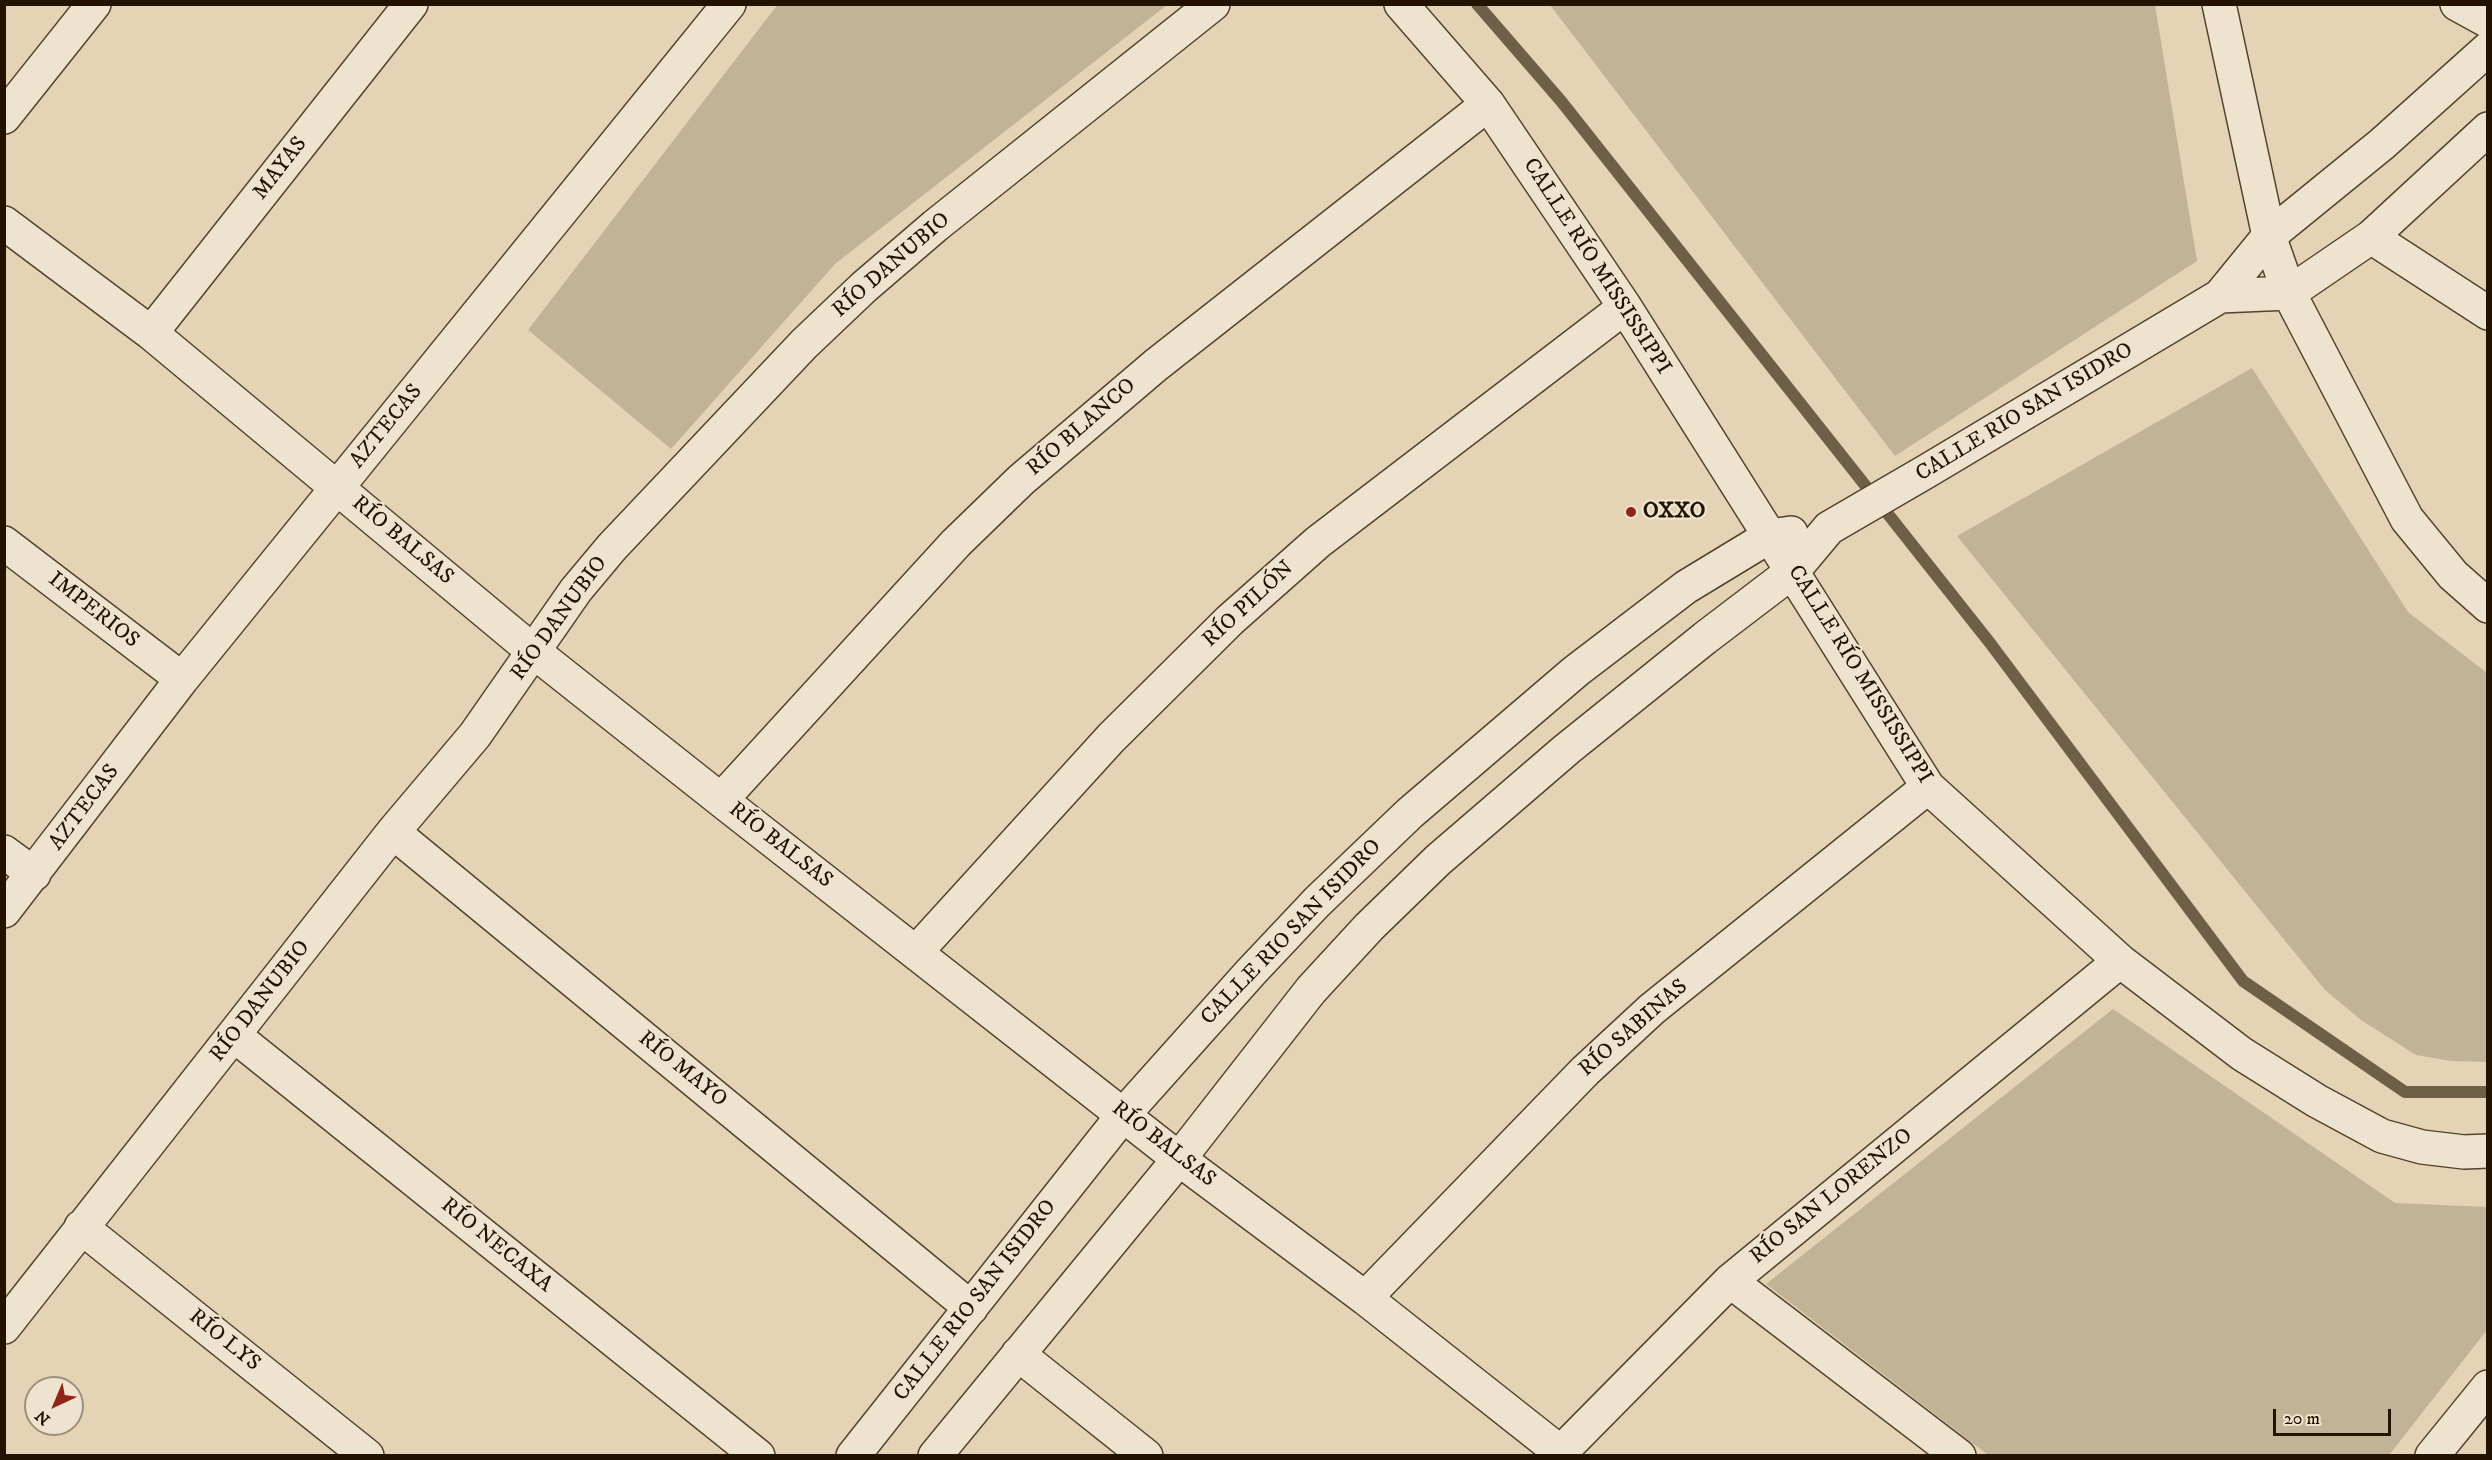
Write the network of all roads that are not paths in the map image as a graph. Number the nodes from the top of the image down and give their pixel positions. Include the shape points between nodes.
1 (94, 4) edge
2 (411, 4) edge
3 (729, 4) edge
4 (1213, 4) edge
5 (1401, 4) edge
6 (2219, 4) edge
7 (2457, 4) edge
8 (2487, 21) edge
9 (2487, 49) edge
10 (1488, 104) junction
11 (4, 117) edge
12 (2487, 129) edge
13 (4, 224) edge
14 (2269, 236) junction
15 (2371, 237) junction
16 (2289, 293) junction
17 (2220, 296) junction
18 (1625, 307) junction
19 (2487, 313) edge
20 (151, 333) junction
21 (338, 487) junction
22 (1841, 520) junction
23 (1770, 536) junction
24 (4, 543) edge
25 (1793, 571) junction
26 (2487, 606) edge
27 (533, 651) junction
28 (182, 680) junction
29 (1928, 787) junction
30 (721, 800) junction
31 (393, 832) junction
32 (4, 852) edge
33 (34, 874) junction
34 (4, 910) edge
35 (916, 951) junction
36 (2120, 961) junction
37 (235, 1036) junction
38 (1124, 1114) junction
39 (2487, 1151) edge
40 (1179, 1159) junction
41 (81, 1227) junction
42 (1730, 1281) junction
43 (1365, 1298) junction
44 (971, 1308) junction
45 (4, 1327) edge
46 (1018, 1354) junction
47 (2487, 1387) edge
48 (1563, 1454) edge
49 (367, 1455) edge
50 (758, 1455) edge
51 (853, 1455) edge
52 (936, 1455) edge
53 (1146, 1455) edge
54 (1959, 1455) edge
55 (2432, 1455) edge

1 - 11 street
2 - 20 street, MAYAS
3 - 21 street, AZTECAS
4 - 27 street, RÍO DANUBIO via 934,226 804,344 612,547
5 - 10 street, CALLE RÍO MISSISSIPPI
6 - 14 street
7 - 8 street
9 - 14 street, CALLE RIO SAN ISIDRO via 2382,144
10 - 18 street, CALLE RÍO MISSISSIPPI
10 - 30 street, RÍO BLANCO via 1155,365 1021,480 956,543
12 - 15 street
13 - 20 street, RÍO BALSAS
14 - 16 street
14 - 17 street, CALLE RIO SAN ISIDRO
15 - 16 street
15 - 19 street
16 - 17 street, CALLE RIO SAN ISIDRO
16 - 26 street via 2407,519 2453,575
17 - 22 street, CALLE RIO SAN ISIDRO
18 - 23 street, CALLE RÍO MISSISSIPPI
18 - 35 street, RÍO PILÓN via 1318,542 1230,620 1111,738
20 - 21 street, RÍO BALSAS
21 - 27 street, RÍO BALSAS
21 - 28 street, AZTECAS
22 - 23 street, CALLE RIO SAN ISIDRO
22 - 25 street, CALLE RIO SAN ISIDRO
23 - 25 street, CALLE RÍO MISSISSIPPI
23 - 38 street, CALLE RIO SAN ISIDRO via 1686,586 1576,671 1410,813 1284,937
24 - 28 street, IMPERIOS
25 - 29 street, CALLE RÍO MISSISSIPPI
25 - 40 street, CALLE RIO SAN ISIDRO via 1567,749 1438,860 1311,990
27 - 30 street, RÍO BALSAS
27 - 31 street, RÍO DANUBIO via 475,735
28 - 33 street, AZTECAS
29 - 36 street, CALLE RÍO MISSISSIPPI
29 - 43 street, RÍO SABINAS via 1652,1009 1585,1071
30 - 35 street, RÍO BALSAS
31 - 37 street, RÍO DANUBIO
31 - 44 street, RÍO MAYO
32 - 33 street
33 - 34 street, AZTECAS
35 - 38 street, RÍO BALSAS
36 - 39 street, CALLE RÍO MISSISSIPPI via 2242,1054 2382,1136 2422,1147
36 - 42 street, RÍO SAN LORENZO
37 - 41 street, RÍO DANUBIO
37 - 50 street, RÍO NECAXA
38 - 40 street, RÍO BALSAS
38 - 44 street, CALLE RIO SAN ISIDRO
40 - 43 street, RÍO BALSAS
40 - 46 street, CALLE RIO SAN ISIDRO
41 - 45 street, RÍO DANUBIO
41 - 49 street, RÍO LYS
42 - 48 street, RÍO SAN LORENZO
42 - 54 street
43 - 48 street, RÍO BALSAS
44 - 51 street, CALLE RIO SAN ISIDRO
46 - 52 street, CALLE RIO SAN ISIDRO
46 - 53 street
47 - 55 street

